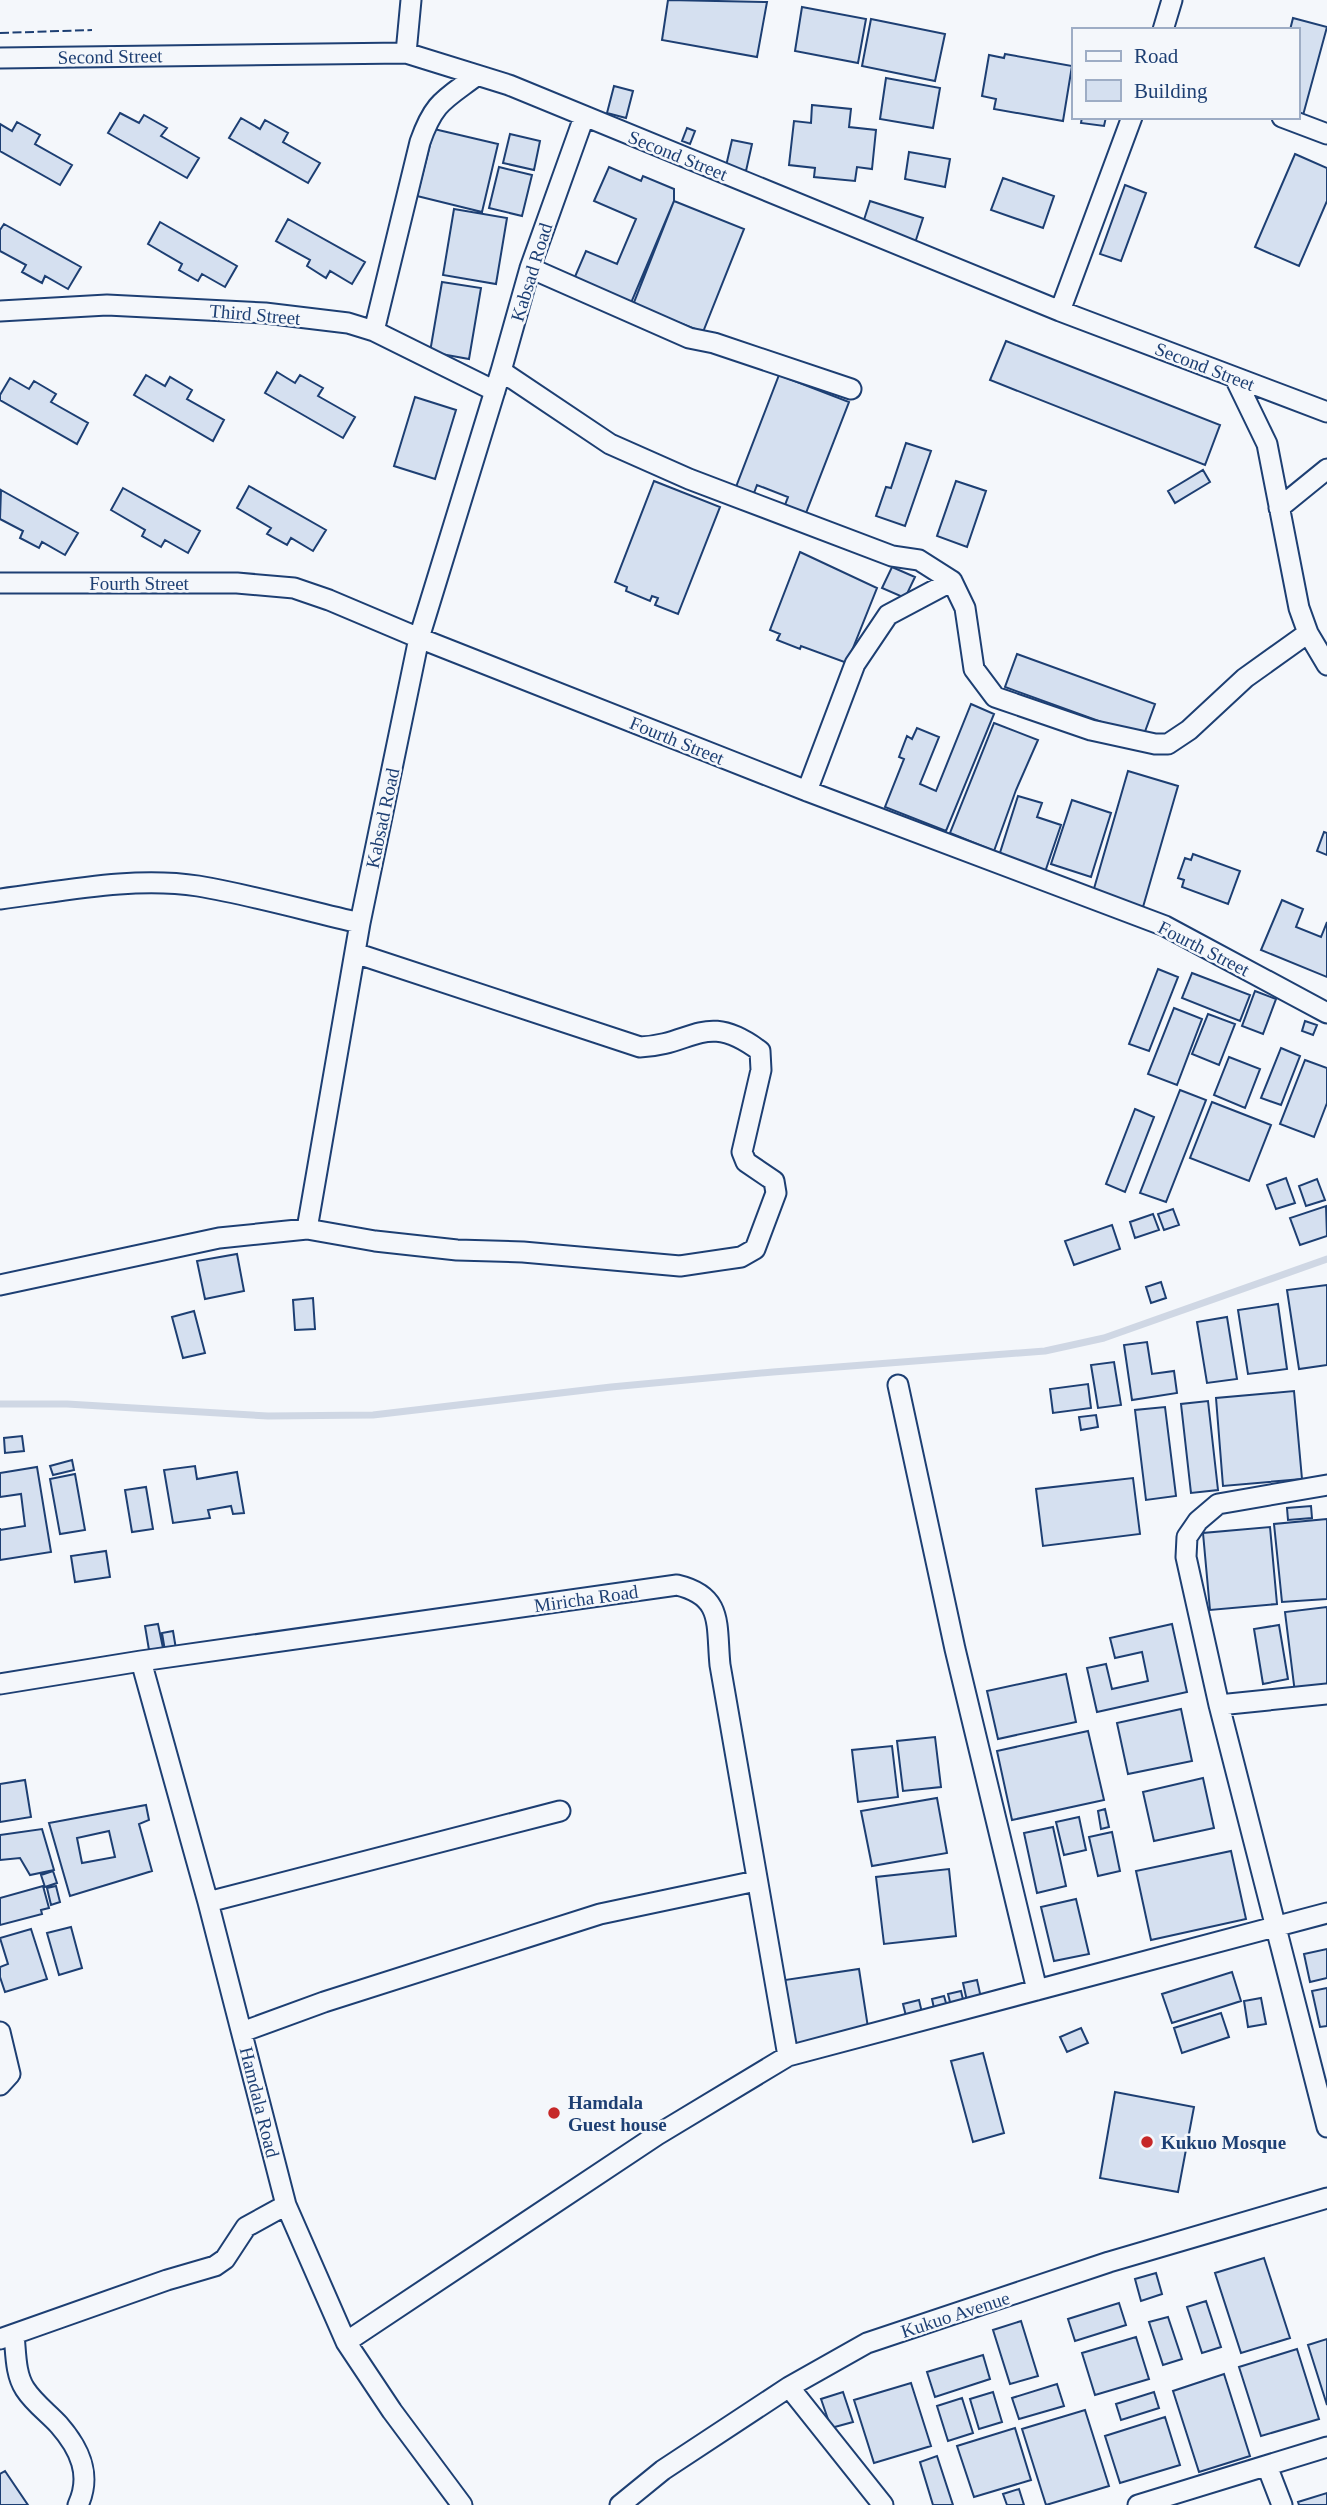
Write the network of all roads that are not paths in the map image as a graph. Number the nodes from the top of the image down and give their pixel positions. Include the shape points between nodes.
1 (411, 0) edge
2 (1172, 0) edge
3 (1164, 28) edge
4 (406, 53) junction
5 (0, 58) edge
6 (477, 76) junction
7 (584, 117) junction
8 (1131, 119) edge
9 (1287, 119) edge
10 (1327, 134) edge
11 (530, 268) junction
12 (0, 311) edge
13 (1060, 311) junction
14 (374, 331) junction
15 (501, 372) junction
16 (1235, 378) junction
17 (851, 389) dead end
18 (495, 391) junction
19 (1327, 412) edge
20 (1327, 469) edge
21 (1279, 508) junction
22 (952, 581) junction
23 (0, 583) edge
24 (1308, 634) junction
25 (419, 638) junction
26 (1327, 665) edge
27 (807, 791) junction
28 (0, 900) edge
29 (360, 923) junction
30 (355, 953) junction
31 (1327, 1013) edge
32 (307, 1229) junction
33 (0, 1285) edge
34 (898, 1385) dead end
35 (1327, 1485) edge
36 (141, 1661) junction
37 (0, 1684) edge
38 (1327, 1694) edge
39 (1219, 1705) junction
40 (561, 1811) dead end
41 (756, 1881) junction
42 (208, 1902) junction
43 (1327, 1913) edge
44 (1276, 1928) junction
45 (1037, 1990) junction
46 (0, 2032) edge
47 (242, 2032) junction
48 (788, 2056) junction
49 (0, 2085) edge
50 (1327, 2127) edge
51 (1327, 2198) edge
52 (286, 2205) junction
53 (7, 2337) edge
54 (346, 2342) junction
55 (789, 2387) junction
56 (1327, 2447) edge
57 (1267, 2466) junction
58 (78, 2505) edge
59 (462, 2505) edge
60 (620, 2505) edge
61 (883, 2505) edge
62 (1138, 2505) edge
63 (1282, 2505) edge

1 - 4 street
2 - 3 street
4 - 5 street, Second Street
4 - 6 street, Second Street
6 - 7 street, Second Street
6 - 14 street via 439,103 429,117
7 - 11 street, Kabsad Road
7 - 13 street, Second Street
8 - 13 street
9 - 10 street
11 - 15 street, Kabsad Road
11 - 17 street via 690,338
12 - 14 street, Third Street via 107,305 265,313 348,323
13 - 16 street, Second Street
14 - 18 street, Third Street
15 - 18 street, Kabsad Road
15 - 22 street via 610,444 892,556 919,560
16 - 19 street, Second Street
16 - 21 street via 1267,444
18 - 25 street, Kabsad Road
20 - 21 street
21 - 24 street
22 - 24 street via 965,608 974,669 995,697 1091,730 1155,744 1168,744 1189,730 1245,678
22 - 27 street via 888,615 855,664
23 - 25 street, Fourth Street via 237,583 294,588
24 - 26 street
25 - 27 street, Fourth Street
25 - 29 street, Kabsad Road
27 - 31 street, Fourth Street via 1165,926
28 - 29 street via 100,886 196,886
29 - 30 street, Kabsad Road
30 - 32 street, Kabsad Road
30 - 32 street via 640,1047 695,1032 721,1031 741,1038 760,1051 761,1070 741,1152 774,1181 776,1193 755,1249 741,1257 680,1266 457,1250
32 - 33 street via 219,1238
34 - 45 street via 954,1649
35 - 39 street via 1218,1504 1186,1537 1186,1557
36 - 37 street, Miricha Road
36 - 41 street, Miricha Road via 677,1585 695,1589 714,1609
36 - 42 street, Hamdala Road
38 - 39 street
39 - 44 street
40 - 42 street
41 - 47 street via 600,1914
41 - 48 street, Miricha Road
42 - 47 street, Hamdala Road
43 - 44 street
44 - 45 street
44 - 50 street
45 - 48 street
46 - 49 street via 10,2074
47 - 52 street, Hamdala Road
48 - 54 street via 657,2135
51 - 55 street, Kukuo Avenue via 1109,2262 867,2343
52 - 53 street via 246,2227 215,2266
52 - 54 street, Hamdala Road
53 - 58 street via 23,2387 58,2424 83,2463 84,2492
54 - 59 street, Hamdala Road
55 - 60 street, Kukuo Avenue via 663,2470
55 - 61 street
56 - 57 street
57 - 62 street
57 - 63 street

